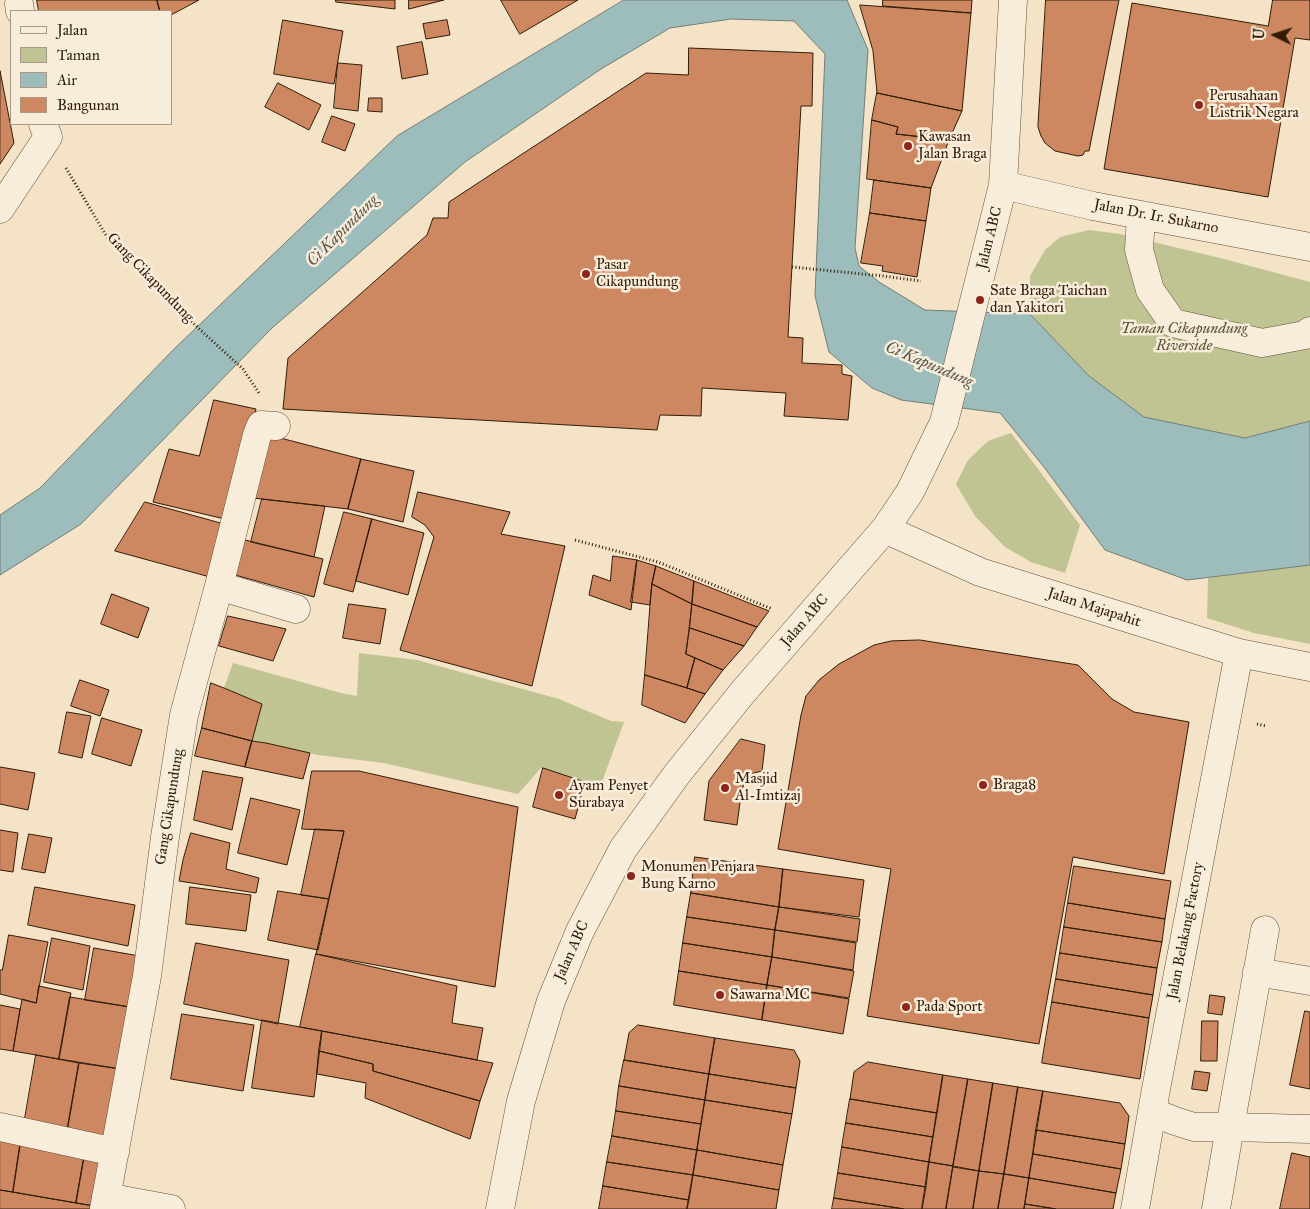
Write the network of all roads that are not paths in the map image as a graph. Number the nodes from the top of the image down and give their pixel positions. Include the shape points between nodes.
1 (1013, 0) edge
2 (45, 130) edge
3 (1003, 185) junction
4 (0, 210) edge
5 (1141, 215) junction
6 (1310, 247) edge
7 (1310, 331) edge
8 (276, 426) dead end
9 (885, 529) junction
10 (219, 586) junction
11 (296, 609) dead end
12 (1239, 653) junction
13 (1310, 667) edge
14 (1265, 930) dead end
15 (1257, 972) junction
16 (1310, 981) edge
17 (1152, 1112) junction
18 (0, 1127) edge
19 (1230, 1127) junction
20 (1310, 1129) edge
21 (115, 1152) junction
22 (105, 1203) edge
23 (171, 1209) edge
24 (500, 1209) edge
25 (1135, 1209) edge
26 (1216, 1209) edge

1 - 3 street, Jalan ABC
2 - 4 street
3 - 5 street, Jalan Dr. Ir. Sukarno
3 - 9 street, Jalan ABC via 944,422 910,492
5 - 6 street, Jalan Dr. Ir. Sukarno
5 - 7 street via 1139,250 1150,290 1174,323 1262,343 1305,335
8 - 10 street, Gang Cikapundung via 261,425 257,436
9 - 12 street, Jalan Majapahit via 980,572
9 - 24 street, Jalan ABC via 743,692 677,774 623,849 580,931 550,1001 521,1101
10 - 11 street
10 - 21 street, Gang Cikapundung via 184,716 147,976
12 - 13 street, Jalan Majapahit
12 - 17 street, Jalan Belakang Factory
14 - 15 street
15 - 16 street
15 - 19 street
17 - 19 street via 1194,1127
17 - 25 street, Jalan Belakang Factory
18 - 21 street
19 - 20 street
19 - 26 street
21 - 22 street, Gang Cikapundung
22 - 23 street

